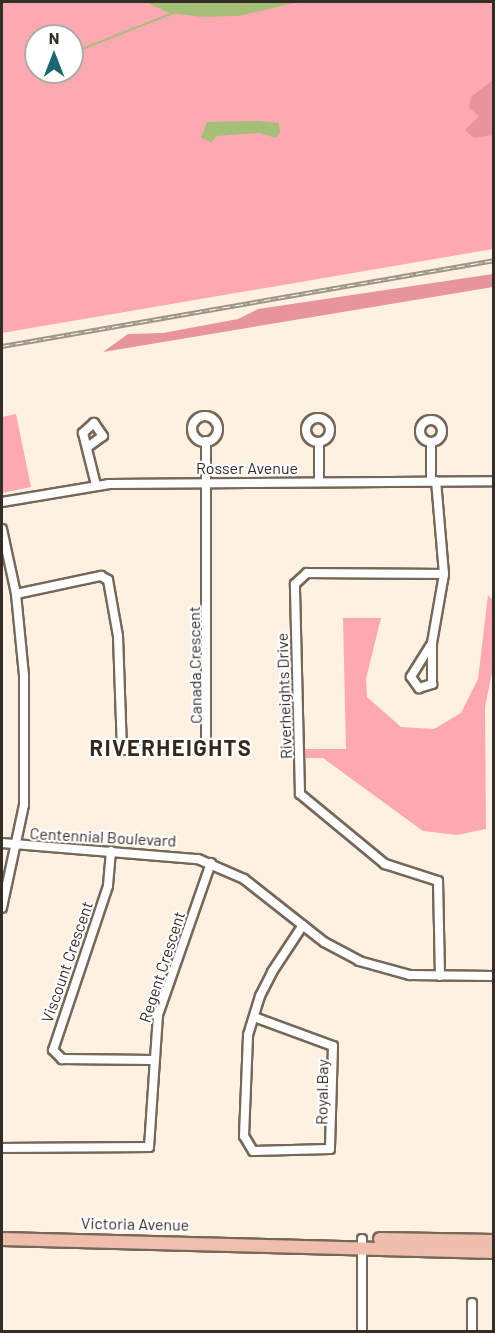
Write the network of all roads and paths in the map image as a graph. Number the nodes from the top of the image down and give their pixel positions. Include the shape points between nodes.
1 (206, 441) dead end
2 (319, 442) dead end
3 (431, 443) dead end
4 (89, 446) dead end
5 (205, 481) junction
6 (319, 481) junction
7 (434, 481) junction
8 (494, 481) edge
9 (96, 485) junction
10 (2, 502) edge
11 (2, 530) edge
12 (444, 574) junction
13 (16, 594) junction
14 (432, 643) junction
15 (2, 843) edge
16 (18, 846) junction
17 (111, 851) junction
18 (211, 863) junction
19 (2, 908) edge
20 (303, 925) junction
21 (440, 976) junction
22 (494, 976) edge
23 (254, 1017) junction
24 (153, 1060) junction
25 (2, 1148) edge
26 (2, 1239) edge
27 (494, 1240) edge
28 (362, 1243) junction
29 (494, 1252) edge
30 (472, 1303) dead end
31 (362, 1332) edge
32 (472, 1332) edge

1 - 5 street
2 - 6 street
3 - 7 street
4 - 9 street
5 - 6 street, Rosser Avenue
5 - 9 street, Rosser Avenue
5 - 13 street, Canada Crescent via 206,748 122,750 118,636 108,580 101,576
6 - 7 street, Rosser Avenue
7 - 8 street, Rosser Avenue
7 - 12 street
9 - 10 street, Rosser Avenue
11 - 13 street
12 - 14 street
12 - 21 street, Riverheights Drive via 307,573 295,584 300,794 385,864 438,881
13 - 16 street via 24,675 24,805
14 - 14 street via 411,677 419,688 432,684
15 - 16 street, Centennial Boulevard
16 - 17 street, Centennial Boulevard
16 - 19 street
17 - 18 street, Centennial Boulevard via 169,852
17 - 24 street, Viscount Crescent via 108,886 53,1050 62,1059
18 - 20 street, Centennial Boulevard via 244,879
18 - 24 street, Regent Crescent via 158,1015
20 - 21 street, Centennial Boulevard via 359,961
20 - 23 street, Royal Bay via 272,972
21 - 22 street, Centennial Boulevard
23 - 23 street, Royal Bay via 245,1062 248,1149 330,1149 333,1046
24 - 25 street, Regent Crescent via 154,1136 149,1147
26 - 28 main road, Victoria Avenue
27 - 28 main road, Victoria Avenue
28 - 29 main road, Victoria Avenue
28 - 31 street
30 - 32 street

